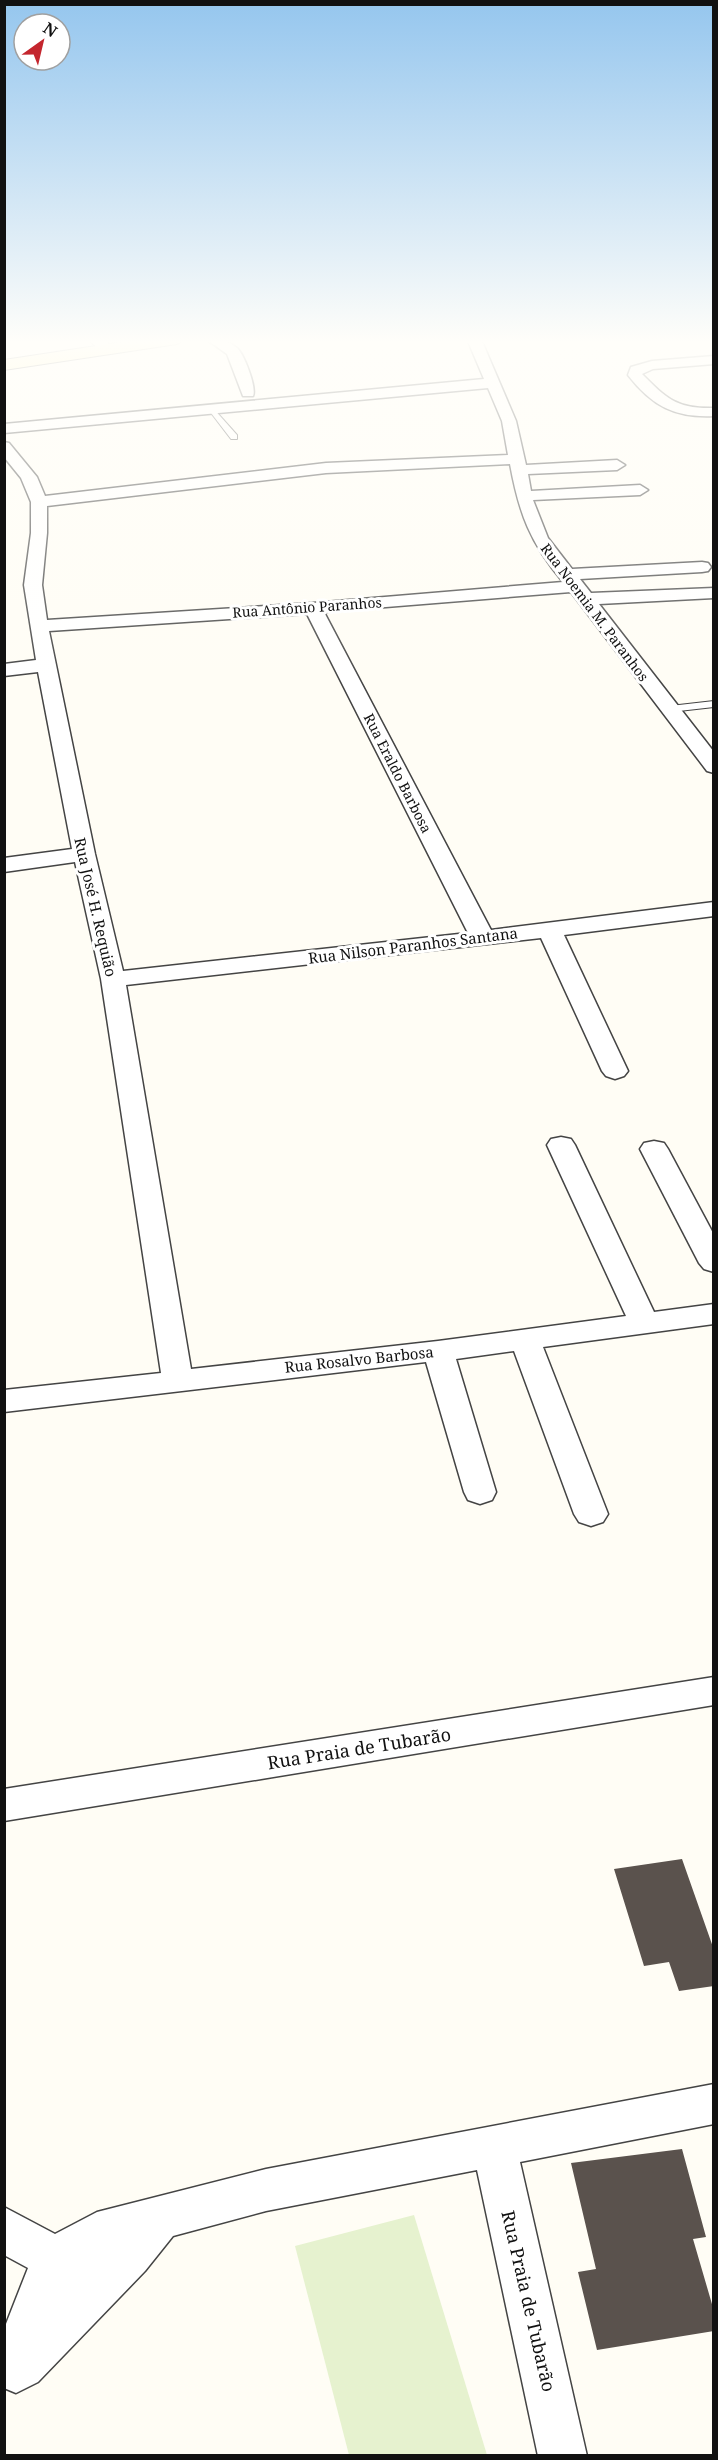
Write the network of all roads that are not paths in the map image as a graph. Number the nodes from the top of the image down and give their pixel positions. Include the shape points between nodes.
1 (11, 454) edge
2 (515, 454) edge
3 (517, 464) junction
4 (617, 465) dead end
5 (640, 490) dead end
6 (524, 496) junction
7 (39, 502) junction
8 (702, 567) dead end
9 (576, 586) junction
10 (714, 593) edge
11 (313, 608) junction
12 (39, 626) junction
13 (45, 665) junction
14 (4, 670) edge
15 (714, 704) edge
16 (670, 709) junction
17 (714, 767) edge
18 (84, 854) junction
19 (4, 865) edge
20 (714, 909) edge
21 (549, 929) junction
22 (483, 938) junction
23 (113, 979) junction
24 (615, 1071) dead end
25 (561, 1145) dead end
26 (654, 1149) dead end
27 (714, 1263) edge
28 (714, 1314) edge
29 (645, 1323) junction
30 (525, 1340) junction
31 (438, 1351) junction
32 (177, 1379) junction
33 (4, 1401) edge
34 (480, 1492) dead end
35 (591, 1514) dead end
36 (714, 1691) edge
37 (4, 1805) edge
38 (714, 2104) edge
39 (494, 2146) junction
40 (160, 2217) junction
41 (4, 2229) edge
42 (58, 2261) junction
43 (10, 2377) edge
44 (563, 2456) edge

1 - 7 street, Rua José H. Requião via 30,477
2 - 3 street, Rua Noemia M. Paranhos
3 - 4 street
3 - 6 street, Rua Noemia M. Paranhos
3 - 7 street via 422,462 326,468
5 - 6 street
6 - 9 street, Rua Noemia M. Paranhos via 540,539
7 - 12 street, Rua José H. Requião via 33,585
8 - 9 street
9 - 10 street
9 - 11 street, Rua Antônio Paranhos
9 - 16 street, Rua Noemia M. Paranhos
11 - 12 street, Rua Antônio Paranhos
11 - 22 street, Rua Eraldo Barbosa
12 - 13 street, Rua José H. Requião
13 - 14 street
13 - 18 street, Rua José H. Requião
15 - 16 lane
16 - 17 street, Rua Noemia M. Paranhos
18 - 19 street
18 - 23 street, Rua José H. Requião
20 - 21 street, Rua Nilson Paranhos Santana
21 - 22 street, Rua Nilson Paranhos Santana
21 - 24 street
22 - 23 street, Rua Nilson Paranhos Santana
23 - 32 street, Rua José H. Requião
25 - 29 street
26 - 27 street
28 - 29 street, Rua Rosalvo Barbosa
29 - 30 street, Rua Rosalvo Barbosa
30 - 31 street, Rua Rosalvo Barbosa
30 - 35 street
31 - 32 street, Rua Rosalvo Barbosa
31 - 34 street
32 - 33 street, Rua Rosalvo Barbosa
36 - 37 street, Rua Praia de Tubarão
38 - 39 street
39 - 40 street via 266,2190
39 - 44 street, Rua Praia de Tubarão
40 - 42 street via 97,2234 77,2244
40 - 43 street via 129,2255
41 - 42 street
42 - 43 street via 42,2291

